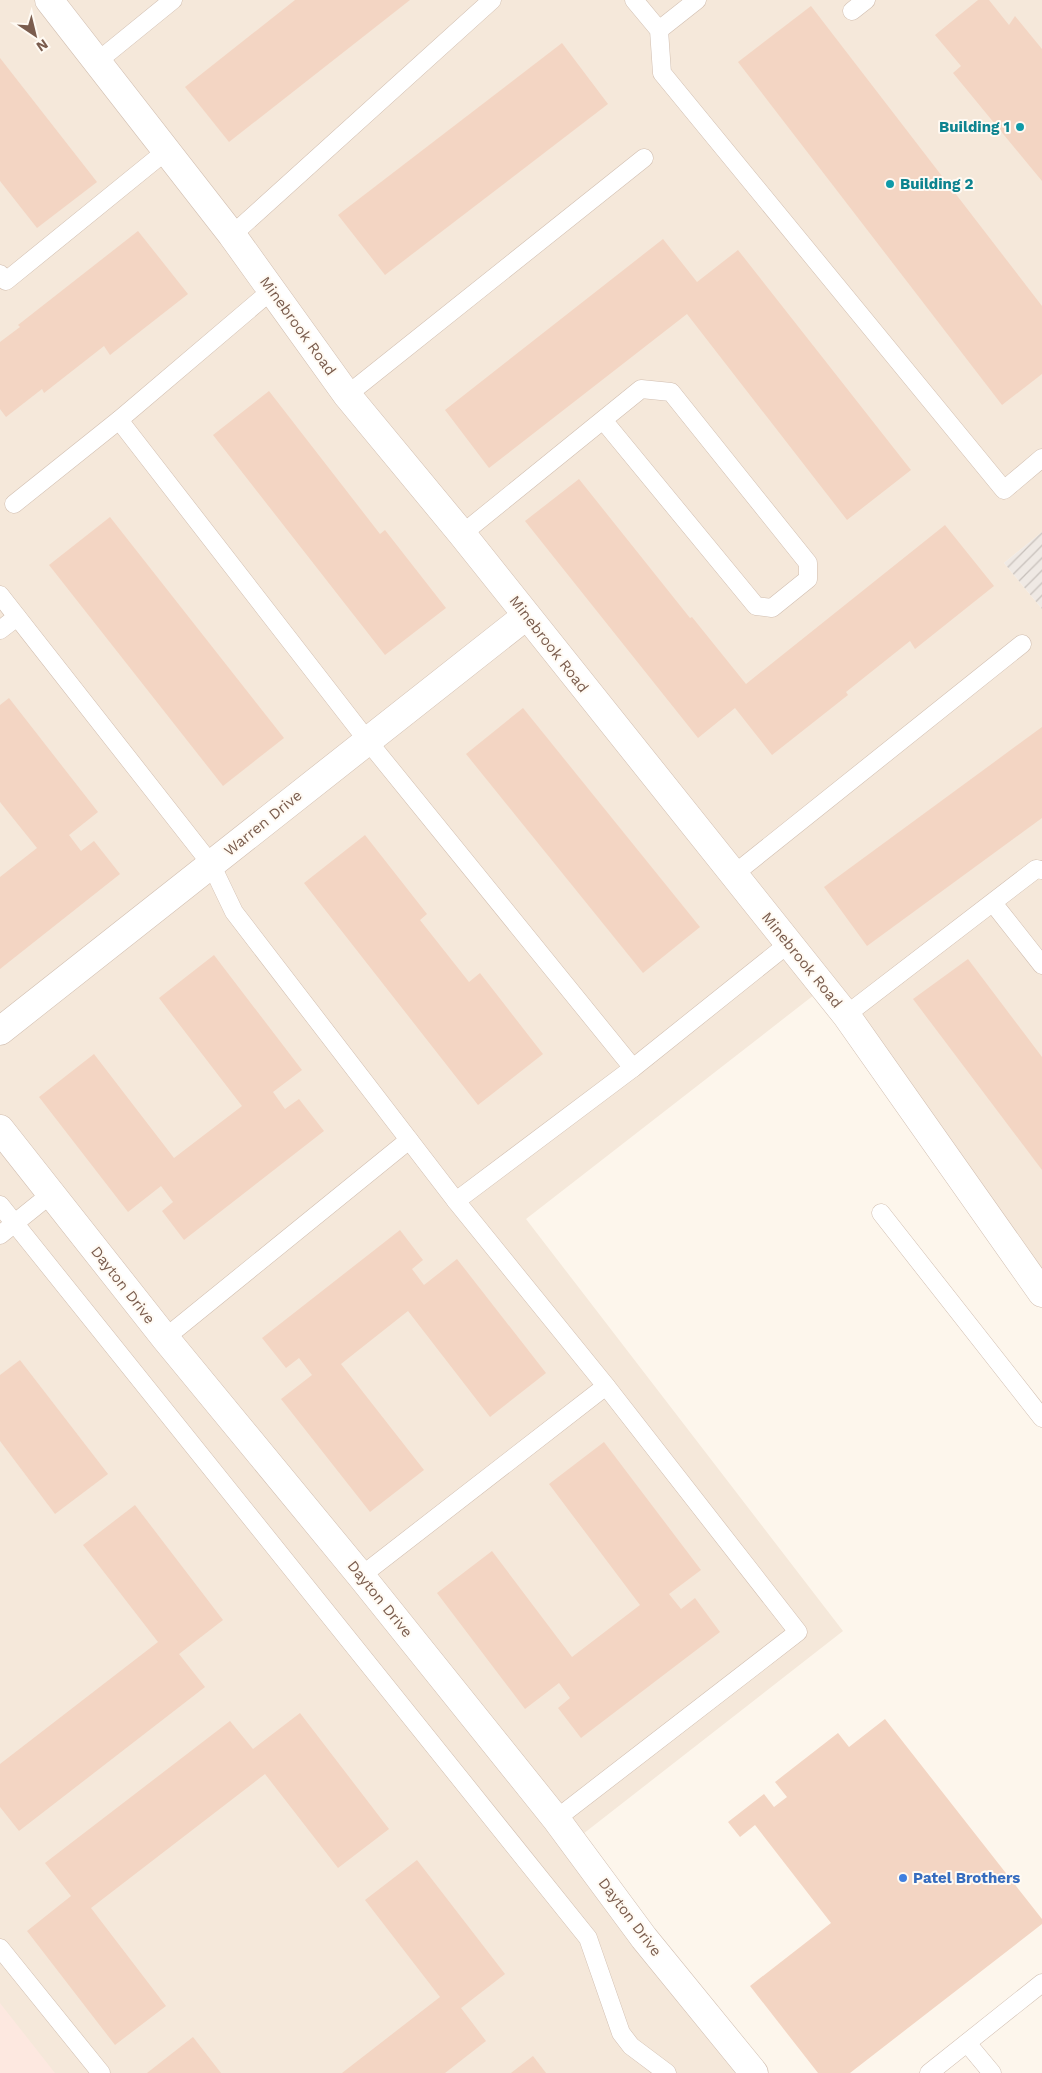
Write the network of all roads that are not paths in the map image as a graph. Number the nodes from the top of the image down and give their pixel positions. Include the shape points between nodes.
1 (49, 0) edge
2 (173, 0) edge
3 (492, 0) edge
4 (634, 0) edge
5 (697, 0) edge
6 (866, 0) edge
7 (852, 11) dead end
8 (658, 30) junction
9 (98, 61) junction
10 (166, 151) junction
11 (644, 158) dead end
12 (232, 235) junction
13 (0, 274) edge
14 (272, 290) junction
15 (348, 396) junction
16 (119, 420) junction
17 (603, 420) junction
18 (1042, 458) edge
19 (14, 504) dead end
20 (462, 534) junction
21 (0, 596) edge
22 (17, 616) junction
23 (526, 616) junction
24 (0, 630) edge
25 (1022, 644) dead end
26 (367, 740) junction
27 (212, 864) junction
28 (1042, 870) edge
29 (733, 875) junction
30 (993, 902) junction
31 (788, 944) junction
32 (1042, 965) edge
33 (846, 1015) junction
34 (0, 1031) edge
35 (633, 1068) junction
36 (0, 1129) edge
37 (409, 1140) junction
38 (51, 1194) junction
39 (456, 1201) junction
40 (0, 1206) edge
41 (881, 1213) dead end
42 (14, 1223) junction
43 (0, 1235) edge
44 (1042, 1293) edge
45 (165, 1338) junction
46 (606, 1386) junction
47 (1042, 1418) edge
48 (361, 1576) junction
49 (556, 1819) junction
50 (0, 1948) edge
51 (1042, 1983) edge
52 (967, 2042) junction
53 (101, 2073) edge
54 (667, 2073) edge
55 (754, 2073) edge
56 (928, 2073) edge
57 (992, 2073) edge

1 - 9 street, Minebrook Road
2 - 9 lane
3 - 12 lane
4 - 8 lane
5 - 8 lane
6 - 7 lane
8 - 18 lane via 662,73 1004,490
9 - 10 street, Minebrook Road
10 - 12 street, Minebrook Road
10 - 13 lane via 6,281
11 - 15 lane
12 - 14 street, Minebrook Road
14 - 15 street, Minebrook Road
14 - 16 lane
15 - 20 street, Minebrook Road
16 - 19 lane
16 - 26 lane
17 - 17 lane via 641,389 670,392 808,563 808,579 772,608 756,606
17 - 20 lane
20 - 23 street, Minebrook Road
21 - 22 lane
22 - 24 lane
22 - 27 lane
23 - 26 street, Warren Drive
23 - 29 street, Minebrook Road
25 - 29 lane
26 - 27 street, Warren Drive
26 - 35 lane
27 - 34 street, Warren Drive
27 - 37 lane via 234,912
28 - 30 lane via 1036,869
29 - 31 street, Minebrook Road
30 - 32 lane
30 - 33 lane
31 - 33 street, Minebrook Road
31 - 35 lane
33 - 44 street, Minebrook Road
35 - 39 lane
36 - 38 street, Dayton Drive
37 - 39 lane
37 - 45 lane
38 - 42 lane
38 - 45 street, Dayton Drive
39 - 46 lane
40 - 42 lane
41 - 47 lane
42 - 43 lane
42 - 54 lane via 588,1938 621,2034 631,2046
45 - 48 street, Dayton Drive
46 - 48 lane
46 - 49 lane via 798,1632
48 - 49 street, Dayton Drive
49 - 55 street, Dayton Drive via 644,1938
50 - 53 lane
51 - 52 lane
52 - 56 lane
52 - 57 lane

